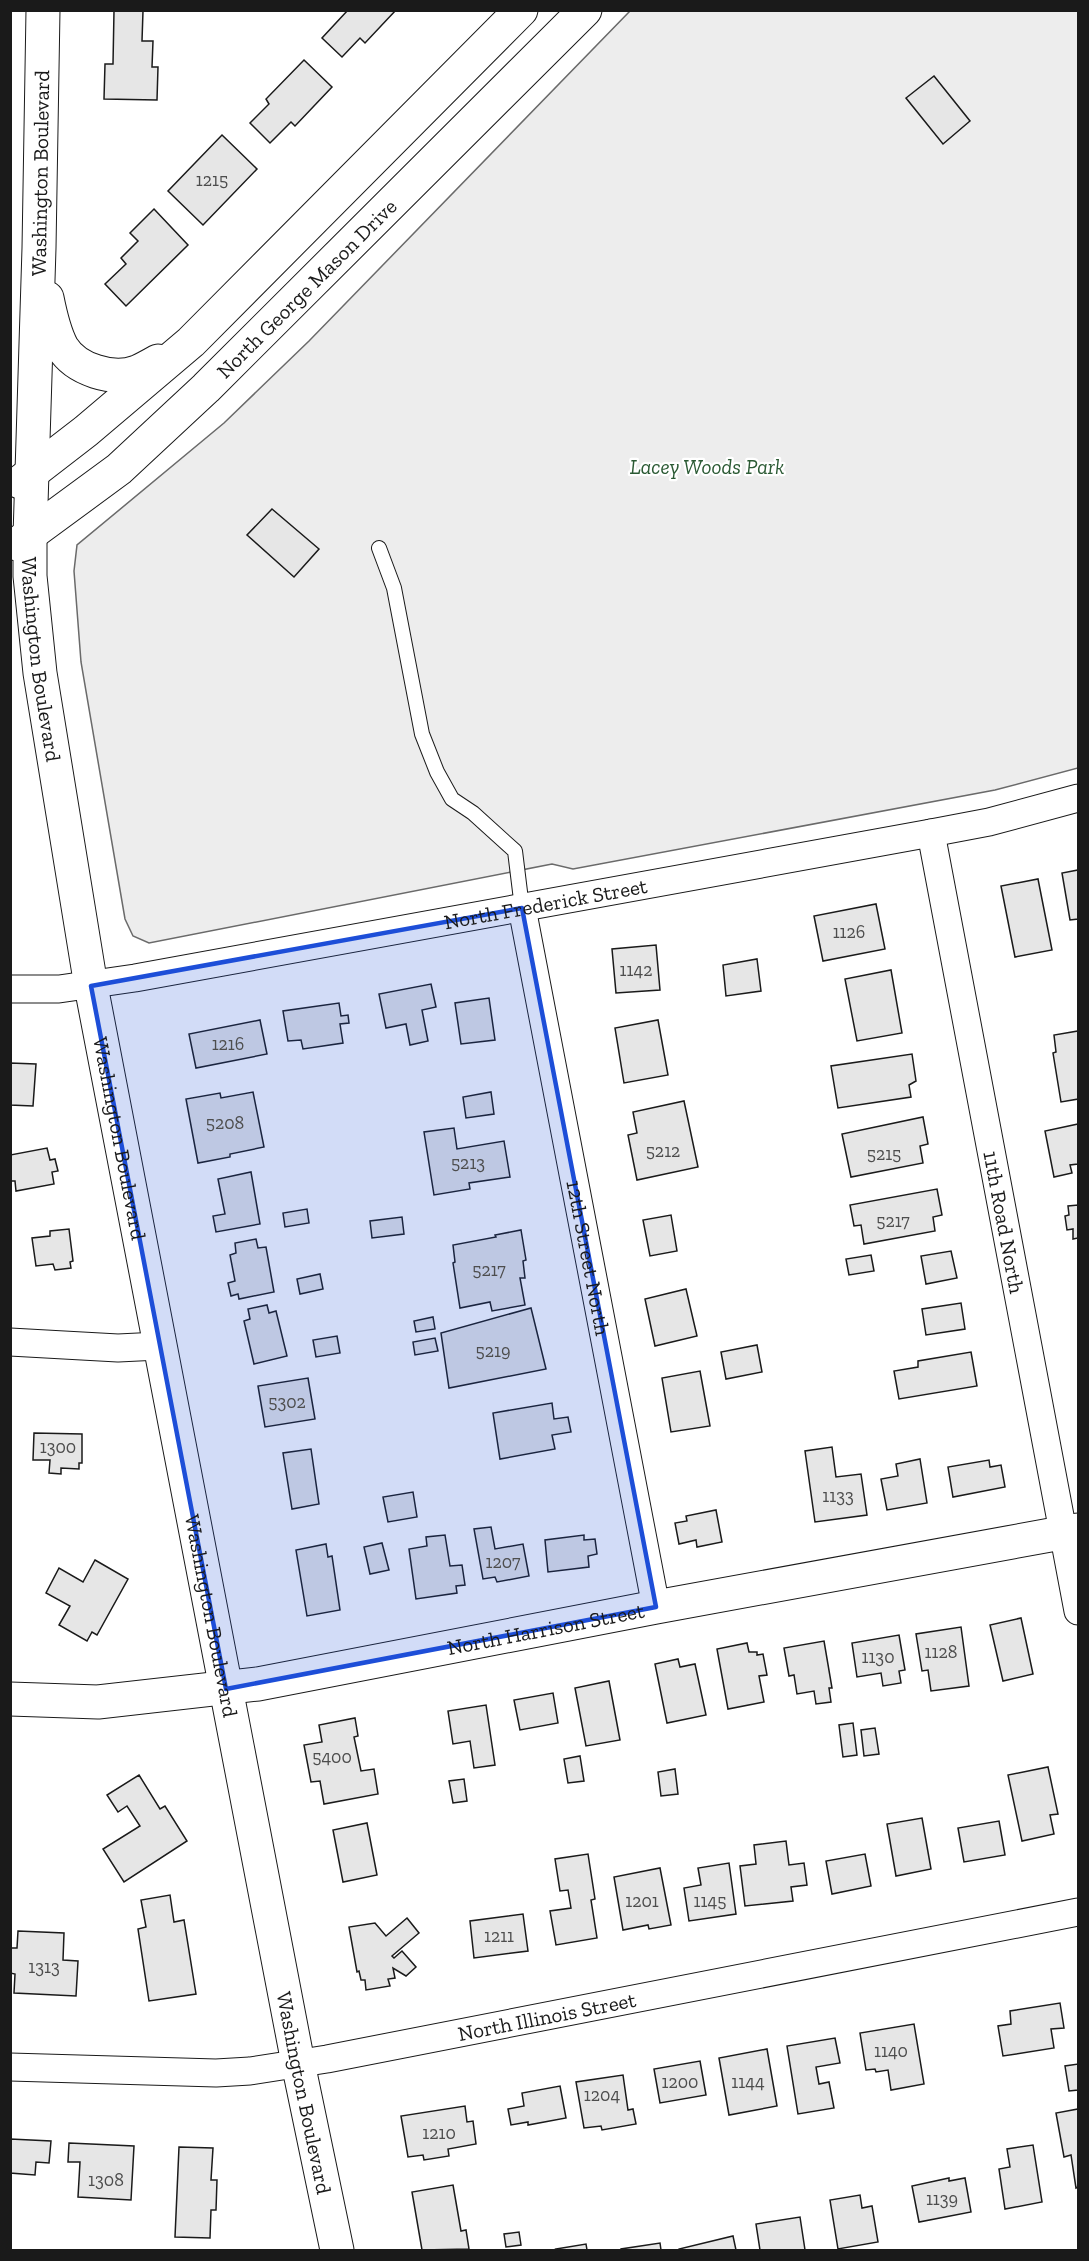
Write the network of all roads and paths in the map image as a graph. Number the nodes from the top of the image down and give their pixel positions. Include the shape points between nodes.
1 (43, 10) edge
2 (521, 10) edge
3 (585, 10) edge
4 (39, 248) junction
5 (190, 342) junction
6 (21, 481) edge
7 (20, 542) edge
8 (379, 548) dead end
9 (1078, 798) edge
10 (931, 833) junction
11 (522, 908) junction
12 (91, 986) junction
13 (10, 989) edge
14 (10, 1342) edge
15 (159, 1346) junction
16 (1071, 1531) edge
17 (656, 1608) junction
18 (1078, 1611) edge
19 (226, 1689) junction
20 (10, 1699) edge
21 (1078, 1912) edge
22 (298, 2063) junction
23 (10, 2067) edge
24 (337, 2250) edge

1 - 4 main road, Washington Boulevard
2 - 5 main road, North George Mason Drive
3 - 7 main road, North George Mason Drive via 206,388 119,469
4 - 5 main road via 48,303 61,345 73,359 101,373 135,373
4 - 6 main road, Washington Boulevard
5 - 6 main road, North George Mason Drive
6 - 7 main road, Washington Boulevard
7 - 12 main road, Washington Boulevard via 30,576 40,673
8 - 11 lane via 394,588 422,734 437,772 452,799 515,851
9 - 10 street, North Frederick Street
10 - 11 street, North Frederick Street
10 - 16 street, 11th Road North
11 - 12 street, North Frederick Street
11 - 17 street, 12th Street North
12 - 13 street, North Frederick Street
12 - 15 main road, Washington Boulevard
14 - 15 street via 118,1348
15 - 19 main road, Washington Boulevard
16 - 17 main road, North Harrison Street
16 - 18 street, 11th Road North
17 - 19 main road, North Harrison Street
19 - 20 main road, North Harrison Street via 98,1702
19 - 22 main road, Washington Boulevard
21 - 22 street, North Illinois Street
22 - 23 street, North Illinois Street via 216,2073
22 - 24 main road, Washington Boulevard

